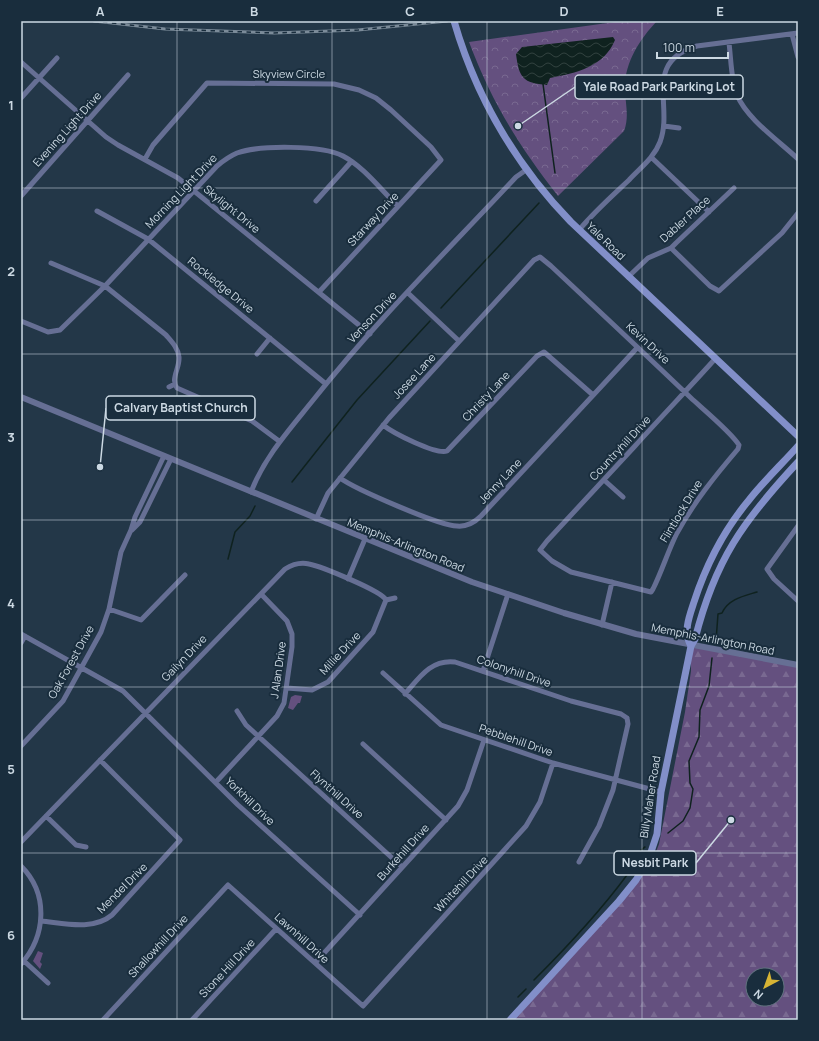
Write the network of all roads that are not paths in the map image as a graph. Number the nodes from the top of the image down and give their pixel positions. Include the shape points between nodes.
1 (454, 21) edge
2 (798, 33) edge
3 (792, 34) junction
4 (729, 43) junction
5 (798, 57) edge
6 (57, 58) dead end
7 (21, 62) edge
8 (128, 75) dead end
9 (39, 78) junction
10 (21, 98) edge
11 (87, 121) junction
12 (664, 126) junction
13 (679, 128) dead end
14 (651, 158) junction
15 (145, 159) junction
16 (798, 159) edge
17 (441, 160) joint
18 (351, 162) junction
19 (526, 170) junction
20 (734, 188) dead end
21 (193, 190) junction
22 (21, 196) edge
23 (316, 201) dead end
24 (398, 206) junction
25 (97, 211) dead end
26 (709, 212) junction
27 (798, 213) edge
28 (579, 230) junction
29 (148, 239) junction
30 (670, 248) junction
31 (540, 258) joint
32 (51, 263) dead end
33 (628, 277) junction
34 (105, 286) junction
35 (319, 292) junction
36 (408, 293) junction
37 (21, 321) edge
38 (370, 334) junction
39 (270, 338) junction
40 (460, 340) junction
41 (637, 348) junction
42 (256, 354) dead end
43 (715, 360) junction
44 (174, 384) junction
45 (326, 384) junction
46 (168, 387) dead end
47 (685, 392) junction
48 (593, 395) junction
49 (21, 397) edge
50 (383, 425) junction
51 (798, 436) edge
52 (279, 441) junction
53 (739, 446) joint
54 (798, 446) edge
55 (164, 456) junction
56 (171, 459) junction
57 (798, 462) edge
58 (340, 478) junction
59 (604, 480) junction
60 (251, 492) junction
61 (623, 497) dead end
62 (316, 519) junction
63 (798, 526) edge
64 (132, 530) junction
65 (724, 534) junction
66 (365, 539) junction
67 (734, 540) junction
68 (185, 575) dead end
69 (348, 579) junction
70 (612, 582) junction
71 (261, 594) junction
72 (508, 594) junction
73 (395, 598) dead end
74 (386, 600) junction
75 (798, 601) edge
76 (109, 609) junction
77 (602, 625) junction
78 (23, 635) edge
79 (21, 643) edge
80 (691, 646) junction
81 (798, 666) edge
82 (82, 667) junction
83 (483, 671) junction
84 (383, 673) dead end
85 (287, 688) junction
86 (405, 694) junction
87 (237, 712) dead end
88 (145, 713) junction
89 (258, 736) junction
90 (484, 740) junction
91 (363, 744) dead end
92 (21, 746) edge
93 (100, 760) junction
94 (553, 763) junction
95 (616, 779) junction
96 (216, 782) junction
97 (661, 792) junction
98 (46, 816) junction
99 (446, 820) junction
100 (21, 842) edge
101 (86, 847) dead end
102 (579, 862) dead end
103 (21, 866) edge
104 (402, 867) junction
105 (228, 885) joint
106 (360, 915) junction
107 (41, 921) junction
108 (276, 929) junction
109 (22, 962) edge
110 (315, 963) junction
111 (48, 983) dead end
112 (363, 1006) joint
113 (103, 1020) edge
114 (192, 1020) edge
115 (510, 1020) edge

1 - 19 main road, Yale Road via 482,95
2 - 3 street
3 - 4 street
3 - 5 street
4 - 12 street via 693,47 682,52 672,62 662,83
4 - 16 street via 736,91 741,103
6 - 9 street
7 - 9 street, Skylight Drive
8 - 11 street, Evening Light Drive
9 - 10 street
9 - 11 street, Skylight Drive
11 - 15 street, Skylight Drive via 113,142
11 - 22 street, Evening Light Drive
12 - 13 street
12 - 14 street via 659,145
14 - 26 street
14 - 28 street
15 - 17 street, Skyview Circle via 153,145 207,83 297,83 339,85 376,98 395,113
15 - 21 street, Skylight Drive via 173,174
17 - 24 street, Starway Drive
18 - 21 street, Morning Light Drive via 339,154 321,148 251,150 237,153 222,161
18 - 23 street
18 - 24 street, Morning Light Drive
19 - 28 main road, Yale Road
19 - 36 street, Venson Drive via 516,177
20 - 26 street, Dabler Place
21 - 29 street, Morning Light Drive
21 - 35 street, Skylight Drive
24 - 35 street, Starway Drive
25 - 29 street, Rockledge Drive
26 - 30 street, Dabler Place
27 - 30 street via 786,229 719,291 710,286
28 - 33 main road, Yale Road
29 - 34 street, Morning Light Drive
29 - 39 street, Rockledge Drive
30 - 33 street, Dabler Place via 648,258
31 - 40 street, Josee Lane via 534,260
31 - 41 street, Kevin Drive
32 - 34 street
33 - 43 main road, Yale Road
34 - 37 street, Morning Light Drive via 60,330 48,332
34 - 44 street via 174,344 179,360
35 - 38 street, Skylight Drive
36 - 38 street, Venson Drive
36 - 40 street
38 - 45 street, Venson Drive
39 - 42 street
39 - 45 street, Rockledge Drive
40 - 50 street, Josee Lane
41 - 47 street, Kevin Drive
41 - 48 street, Jenny Lane
43 - 47 street, Countryhill Drive
43 - 51 main road, Yale Road
44 - 46 street
44 - 52 street via 181,390 252,421
45 - 52 street, Venson Drive
47 - 53 street, Kevin Drive
47 - 59 street, Countryhill Drive
48 - 50 street, Christy Lane via 544,352 537,356 448,451 435,450
48 - 58 street, Jenny Lane via 482,516 468,525 458,526 441,522 355,487
49 - 55 street, Memphis-Arlington Road
50 - 58 street, Josee Lane
52 - 60 street, Venson Drive via 259,471
53 - 70 street, Flintlock Drive via 707,486 685,520 651,592
54 - 65 main road via 748,501
55 - 56 street, Memphis-Arlington Road
55 - 64 street, Oak Forest Drive via 135,517
56 - 60 street, Memphis-Arlington Road
56 - 64 street, Oak Forest Drive via 140,522
57 - 67 main road via 757,507
58 - 62 street, Josee Lane via 326,497
59 - 61 street
59 - 70 street, Countryhill Drive via 540,550 567,570
60 - 62 street, Memphis-Arlington Road
62 - 66 street, Memphis-Arlington Road
63 - 75 street via 767,569
64 - 76 street, Oak Forest Drive via 121,552
65 - 67 main road
65 - 80 main road via 701,582 689,618 686,637
66 - 69 street
66 - 72 street, Memphis-Arlington Road
67 - 80 main road via 708,592
68 - 76 street via 140,620
69 - 71 street, Gailyn Drive via 314,565 299,563 282,571
69 - 74 street, Gailyn Drive via 378,592
70 - 77 street
71 - 85 street, J Alan Drive via 286,621 292,634
71 - 88 street, Gailyn Drive
72 - 77 street, Memphis-Arlington Road
72 - 83 street
73 - 74 street
74 - 85 street, Millie Drive via 373,632 328,682 312,690
76 - 82 street, Oak Forest Drive via 101,632
77 - 80 street, Memphis-Arlington Road
78 - 79 street
78 - 82 street, Yorkhill Drive
80 - 81 street, Memphis-Arlington Road
80 - 97 main road, Billy Maher Road
82 - 88 street, Yorkhill Drive via 123,691
82 - 92 street, Oak Forest Drive via 60,706
83 - 86 street, Colonyhill Drive via 455,662 441,662 426,671
83 - 95 street, Colonyhill Drive via 628,717
84 - 86 street, Pebblehill Drive
85 - 89 street, J Alan Drive via 282,709
86 - 90 street, Pebblehill Drive via 441,725
87 - 89 street, Flynthill Drive via 243,722
88 - 93 street, Gailyn Drive
88 - 96 street, Yorkhill Drive
89 - 96 street, J Alan Drive
89 - 104 street, Flynthill Drive
90 - 94 street, Pebblehill Drive
90 - 99 street, Burkehill Drive via 464,796
91 - 99 street
93 - 98 street, Gailyn Drive
93 - 107 street, Mendel Drive via 180,840 103,921 91,925
94 - 95 street, Pebblehill Drive
94 - 112 street, Whitehill Drive via 540,802 526,826
95 - 97 street, Pebblehill Drive
95 - 102 street via 599,826
96 - 106 street, Yorkhill Drive
97 - 115 main road, Billy Maher Road via 659,824 653,846 636,880 610,912
98 - 100 street, Gailyn Drive
98 - 101 street via 76,845
99 - 104 street, Burkehill Drive
103 - 107 street via 38,893
104 - 106 street, Burkehill Drive
105 - 108 street, Lawnhill Drive
105 - 113 street, Shallowhill Drive
106 - 110 street, Burkehill Drive
107 - 109 street via 36,942
108 - 110 street, Lawnhill Drive
108 - 114 street, Stone Hill Drive
109 - 111 street
110 - 112 street, Lawnhill Drive

